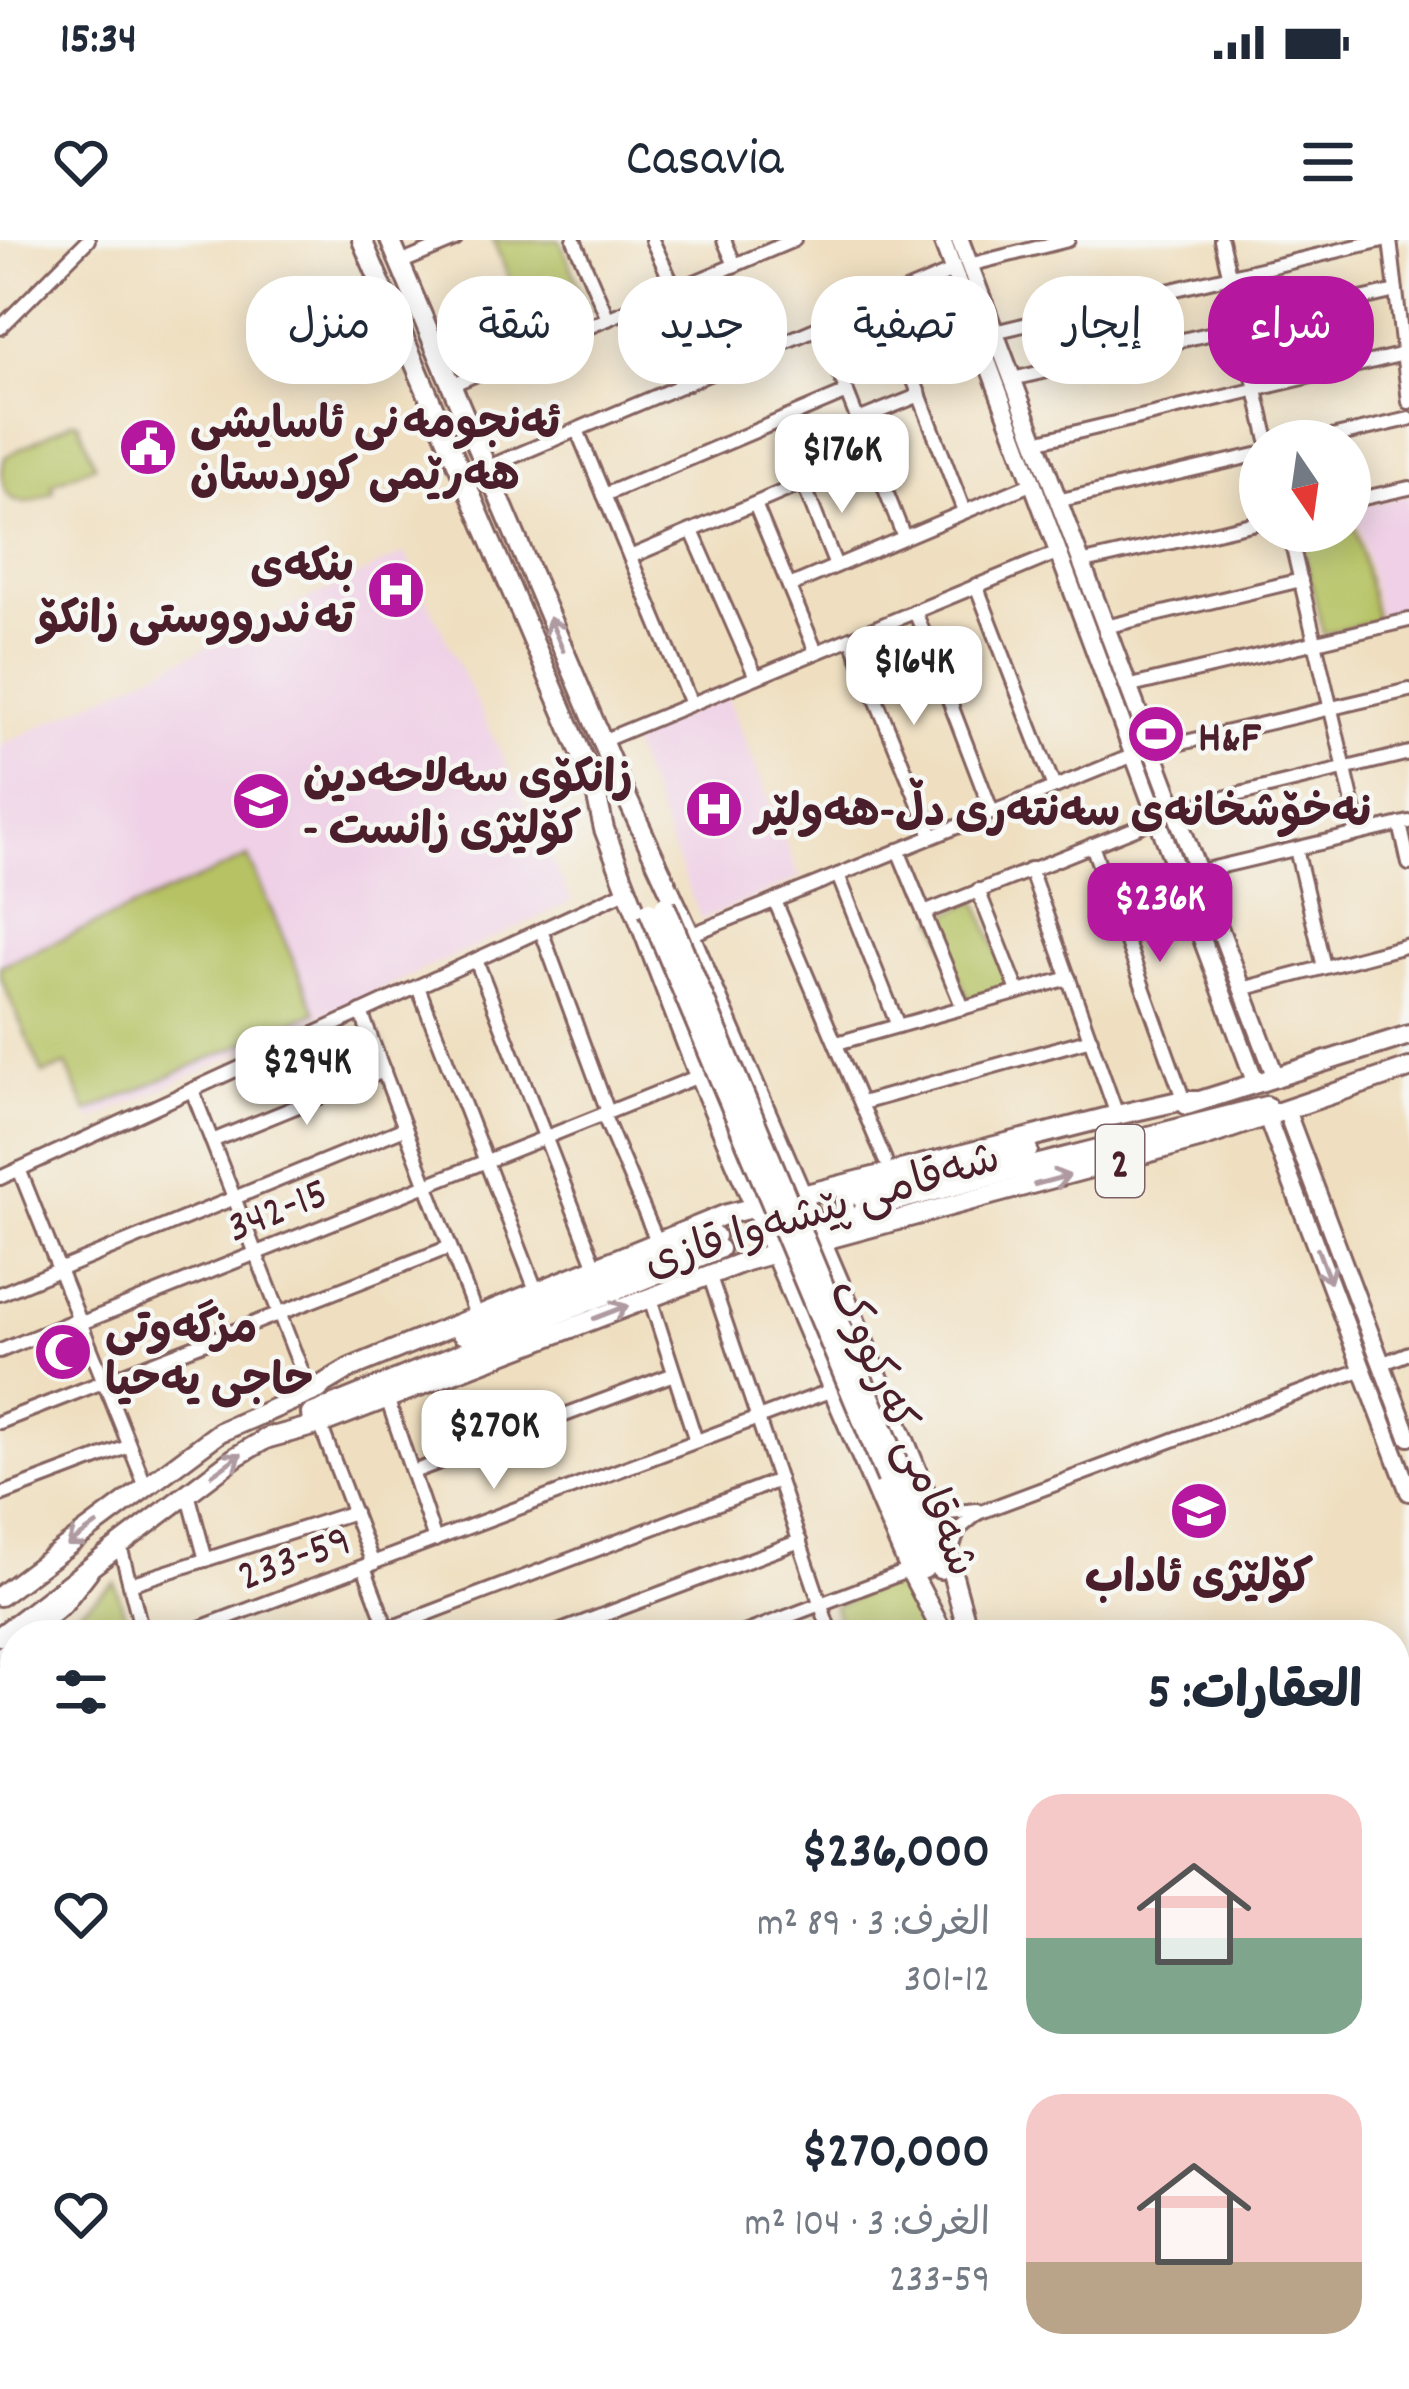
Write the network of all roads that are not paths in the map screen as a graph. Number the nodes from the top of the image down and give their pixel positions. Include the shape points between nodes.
1 (88, 240) edge
2 (362, 240) edge
3 (390, 240) edge
4 (455, 240) edge
5 (574, 240) edge
6 (652, 240) edge
7 (724, 240) edge
8 (794, 240) edge
9 (941, 240) edge
10 (960, 240) edge
11 (1068, 240) edge
12 (1221, 240) edge
13 (1387, 240) edge
14 (400, 263) junction
15 (735, 265) junction
16 (961, 268) junction
17 (719, 272) junction
18 (1229, 274) junction
19 (669, 276) edge
20 (709, 276) edge
21 (721, 276) edge
22 (942, 276) edge
23 (964, 276) edge
24 (965, 276) edge
25 (1396, 291) junction
26 (1374, 296) edge
27 (618, 315) edge
28 (608, 319) junction
29 (0, 328) edge
30 (998, 331) edge
31 (1208, 333) edge
32 (1403, 354) junction
33 (998, 362) edge
34 (998, 366) edge
35 (1012, 379) junction
36 (686, 384) edge
37 (844, 384) edge
38 (916, 384) edge
39 (1255, 384) edge
40 (451, 385) junction
41 (681, 386) joint
42 (1256, 388) junction
43 (847, 392) junction
44 (920, 395) junction
45 (1409, 402) edge
46 (1409, 419) edge
47 (858, 420) junction
48 (1263, 420) edge
49 (1371, 428) edge
50 (577, 430) junction
51 (1035, 442) junction
52 (871, 454) junction
53 (1239, 459) edge
54 (486, 468) junction
55 (803, 483) junction
56 (1033, 484) junction
57 (1409, 488) edge
58 (497, 494) junction
59 (604, 495) junction
60 (1371, 496) edge
61 (1057, 501) junction
62 (474, 503) junction
63 (755, 504) junction
64 (964, 512) junction
65 (1239, 527) edge
66 (692, 531) junction
67 (514, 535) junction
68 (904, 537) junction
69 (491, 546) junction
70 (1059, 552) junction
71 (1294, 552) edge
72 (630, 557) junction
73 (1080, 562) junction
74 (836, 566) junction
75 (1300, 580) junction
76 (789, 586) junction
77 (976, 586) junction
78 (915, 611) junction
79 (1409, 620) edge
80 (1105, 627) junction
81 (851, 638) junction
82 (1315, 643) junction
83 (816, 652) junction
84 (756, 677) junction
85 (1127, 687) junction
86 (1409, 690) edge
87 (691, 704) junction
88 (1330, 708) junction
89 (602, 741) junction
90 (1143, 752) junction
91 (1409, 753) edge
92 (1345, 770) junction
93 (620, 783) junction
94 (594, 784) junction
95 (1054, 787) junction
96 (992, 812) junction
97 (1166, 815) junction
98 (1404, 823) edge
99 (1360, 833) junction
100 (932, 836) junction
101 (1091, 845) junction
102 (1296, 849) junction
103 (898, 850) junction
104 (1409, 864) edge
105 (1030, 869) junction
106 (1197, 872) junction
107 (838, 875) junction
108 (628, 890) junction
109 (978, 890) junction
110 (775, 901) junction
111 (657, 908) junction
112 (924, 913) junction
113 (541, 930) junction
114 (691, 935) junction
115 (1409, 945) edge
116 (476, 960) junction
117 (1324, 968) junction
118 (1069, 978) junction
119 (418, 986) junction
120 (1242, 989) junction
121 (1018, 991) junction
122 (963, 1008) junction
123 (362, 1012) junction
124 (898, 1026) junction
125 (1259, 1035) junction
126 (1409, 1035) edge
127 (1091, 1040) junction
128 (1240, 1041) junction
129 (837, 1043) junction
130 (1409, 1068) edge
131 (384, 1071) junction
132 (699, 1076) junction
133 (1276, 1078) junction
134 (1256, 1084) junction
135 (192, 1090) junction
136 (1337, 1091) junction
137 (1191, 1101) junction
138 (862, 1102) junction
139 (606, 1113) junction
140 (1276, 1114) junction
141 (1117, 1115) junction
142 (769, 1117) junction
143 (405, 1128) junction
144 (545, 1138) junction
145 (726, 1138) junction
146 (212, 1141) junction
147 (735, 1157) junction
148 (788, 1161) junction
149 (486, 1162) junction
150 (887, 1166) junction
151 (20, 1169) junction
152 (0, 1178) edge
153 (427, 1186) junction
154 (1316, 1191) junction
155 (861, 1194) junction
156 (234, 1197) junction
157 (801, 1198) junction
158 (1298, 1198) junction
159 (899, 1222) junction
160 (788, 1224) junction
161 (687, 1229) junction
162 (657, 1241) junction
163 (450, 1247) junction
164 (776, 1250) junction
165 (256, 1253) junction
166 (746, 1262) junction
167 (596, 1267) junction
168 (58, 1270) junction
169 (709, 1274) junction
170 (783, 1274) junction
171 (536, 1290) junction
172 (0, 1294) edge
173 (654, 1296) junction
174 (845, 1296) junction
175 (280, 1313) junction
176 (476, 1315) junction
177 (79, 1321) junction
178 (804, 1322) junction
179 (855, 1323) junction
180 (0, 1351) edge
181 (1409, 1353) edge
182 (1372, 1366) junction
183 (674, 1374) junction
184 (103, 1383) junction
185 (835, 1388) junction
186 (310, 1392) junction
187 (387, 1398) junction
188 (758, 1418) junction
189 (0, 1422) edge
190 (320, 1424) junction
191 (1409, 1437) edge
192 (265, 1439) junction
193 (696, 1441) junction
194 (127, 1447) junction
195 (413, 1472) junction
196 (894, 1476) junction
197 (779, 1480) junction
198 (146, 1487) junction
199 (1408, 1488) edge
200 (924, 1490) junction
201 (188, 1493) junction
202 (0, 1496) edge
203 (996, 1506) junction
204 (354, 1512) junction
205 (435, 1540) junction
206 (800, 1541) junction
207 (119, 1546) junction
208 (206, 1560) junction
209 (368, 1565) junction
210 (910, 1570) junction
211 (952, 1578) junction
212 (130, 1584) junction
213 (0, 1598) edge
214 (821, 1604) junction
215 (17, 1620) edge
216 (32, 1620) edge
217 (139, 1620) edge
218 (221, 1620) edge
219 (385, 1620) edge
220 (410, 1620) edge
221 (590, 1620) edge
222 (779, 1620) edge
223 (826, 1620) edge
224 (938, 1620) edge
225 (942, 1620) edge
226 (961, 1620) edge
227 (964, 1620) edge

1 - 29 street
2 - 62 highway, شەقامی کەرکووک
3 - 14 highway, شەقامی کەرکووک
4 - 14 street
5 - 28 street
6 - 19 street
7 - 15 street
8 - 15 street
9 - 16 main road
10 - 16 main road
11 - 16 street
12 - 18 street
13 - 18 street
13 - 25 street
14 - 40 highway, شەقامی کەرکووک
15 - 17 street
16 - 22 street
16 - 23 main road
16 - 24 main road
17 - 20 street
17 - 21 street
18 - 30 street
25 - 26 street
25 - 32 street
27 - 28 street
28 - 40 street
31 - 35 street
32 - 42 street
32 - 45 street
33 - 35 main road
34 - 56 main road
35 - 51 main road
36 - 41 street
37 - 43 street
38 - 44 street
39 - 42 street
40 - 54 highway, شەقامی کەرکووک
41 - 50 street
42 - 48 street
42 - 51 street
43 - 47 street
43 - 59 street
44 - 47 street
44 - 64 street
46 - 49 street
47 - 52 street
50 - 54 street
50 - 59 street
51 - 61 main road
52 - 55 street
52 - 68 street
53 - 61 street
54 - 58 highway, شەقامی کەرکووک
55 - 63 street
55 - 74 street
56 - 64 street
56 - 70 main road
57 - 60 street
58 - 62 highway via 489,511
58 - 67 highway, شەقامی کەرکووک
59 - 72 street
61 - 73 main road
62 - 69 highway, شەقامی کەرکووک
63 - 66 street
63 - 76 street
64 - 68 street
65 - 73 street
66 - 72 street
66 - 84 street
67 - 69 highway via 497,529
89 -> 67 highway, شەقامی کەرکووک
68 - 74 street
69 - 94 highway, شەقامی کەرکووک
70 - 77 street
70 - 90 main road
71 - 75 street
72 - 87 street
73 - 80 main road
74 - 76 street
75 - 80 street
75 - 82 street
76 - 83 street
77 - 78 street
77 - 95 street
78 - 81 street
78 - 96 street
79 - 82 street
80 - 85 main road
81 - 83 street
81 - 100 street
82 - 85 street
82 - 88 street
83 - 84 street
84 - 87 street
85 - 90 main road
86 - 88 street
87 - 89 street
88 - 90 street
88 - 92 street
89 - 93 highway, شەقامی کەرکووک
90 - 95 street
90 - 97 main road
91 - 92 street
92 - 97 street
92 - 99 street
93 - 111 highway, شەقامی کەرکووک
93 - 114 highway, شەقامی کەرکووک
94 - 108 highway, شەقامی کەرکووک
94 - 111 highway, شەقامی کەرکووک
95 - 96 street
96 - 100 street
97 - 101 street
97 - 106 main road
97 - 128 main road
98 - 99 street
98 - 104 street
99 - 102 street
100 - 103 street
101 - 105 street
101 - 137 street
102 - 106 street
102 - 117 street
103 - 107 street
103 - 112 street
105 - 109 street
105 - 118 street
106 - 120 main road
107 - 110 street
107 - 124 street
108 - 113 street
108 - 132 highway, شەقامی کەرکووک
109 - 112 street
109 - 121 street
110 - 114 street
110 - 129 street
111 - 196 highway, شەقامی کەرکووک, bridge
112 - 122 street
113 - 116 street
113 - 139 street
114 - 142 highway, شەقامی کەرکووک
115 - 117 street
116 - 119 street
116 - 144 street
117 - 120 street
118 - 121 street
118 - 127 street
119 - 123 street
119 - 149 street
120 - 125 main road
121 - 122 street
122 - 124 street
123 - 131 street
123 - 135 street
124 - 129 street
125 - 128 main road
125 - 133 main road
126 - 133 highway, شەقامی پێشەوا قازی / 2
127 - 138 street
127 - 141 street
128 - 134 main road
129 - 138 street
130 - 136 highway, شەقامی پێشەوا قازی / 2
131 - 143 street
131 - 146 street
132 - 139 street, 342-15
132 - 145 highway, شەقامی کەرکووک
133 - 134 highway, شەقامی پێشەوا قازی / 2
134 - 137 highway, شەقامی پێشەوا قازی / 2
135 - 146 street
135 - 151 street
136 - 140 highway, شەقامی پێشەوا قازی / 2
136 - 155 highway, شەقامی پێشەوا قازی
137 - 141 highway, شەقامی پێشەوا قازی / 2
137 - 155 highway, شەقامی پێشەوا قازی
138 - 150 street
139 - 144 street, 342-15
139 - 162 street
140 - 154 main road
140 - 158 main road
159 -> 140 highway, شەقامی پێشەوا قازی / 2
141 - 150 highway, شەقامی پێشەوا قازی / 2
142 - 145 highway via 773,1144 760,1157 742,1157
142 - 148 highway, شەقامی کەرکووک
143 - 153 street
143 - 156 street
144 - 149 street, 342-15
144 - 167 street
145 - 147 highway, شەقامی کەرکووک
146 - 156 street
147 - 160 highway, شەقامی کەرکووک via 748,1187
147 - 161 highway via 729,1201
148 - 155 highway, 2 via 817,1181
148 - 157 highway, شەقامی کەرکووک
149 - 153 street, 342-15
149 - 171 street
150 - 155 highway, شەقامی پێشەوا قازی / 2
150 - 159 highway via 854,1184 843,1205 860,1224
151 - 152 street
151 - 168 street
153 - 163 street
153 - 165 street, 342-15
154 - 158 main road
154 - 182 main road
155 - 157 highway, شەقامی پێشەوا قازی via 829,1187
156 - 165 street
156 - 168 street
157 - 160 highway, شەقامی پێشەوا قازی
157 - 160 highway
157 - 160 highway, شەقامی کەرکووک
158 -> 182 main road
159 - 160 highway, شەقامی پێشەوا قازی / 2 via 844,1236
159 - 174 highway via 844,1249 838,1265
160 - 161 highway, شەقامی پێشەوا قازی via 724,1215
160 - 164 highway
160 - 164 highway, شەقامی کەرکووک
160 - 164 highway, شەقامی پێشەوا قازی
160 - 174 highway, شەقامی کەرکووک via 833,1270
161 - 162 highway, شەقامی پێشەوا قازی
161 - 173 highway via 720,1225 730,1257
162 - 167 highway, شەقامی پێشەوا قازی
163 - 175 street
163 - 176 street
164 - 166 highway, شەقامی پێشەوا قازی
164 - 170 highway
165 - 175 street
165 - 177 street, 342-15
166 - 169 highway, شەقامی پێشەوا قازی
166 - 170 highway via 772,1262
167 - 171 highway, شەقامی پێشەوا قازی
168 - 172 street
168 - 177 street
169 - 173 highway, شەقامی پێشەوا قازی
169 - 188 street
170 - 178 highway, شەقامی کەرکووک
171 - 176 highway, شەقامی پێشەوا قازی
173 - 183 street
187 -> 173 highway, شەقامی پێشەوا قازی
174 - 179 highway, شەقامی کەرکووک
175 - 184 street
175 - 186 street
176 - 186 highway, شەقامی پێشەوا قازی
177 - 180 street, 342-15
177 - 184 street
178 - 179 highway via 808,1298 826,1291 841,1298
178 - 185 highway, شەقامی کەرکووک
179 - 200 highway, شەقامی کەرکووک
181 - 182 street
182 - 191 main road
182 - 199 main road
182 - 203 street
183 - 193 street
183 - 195 street
184 - 189 street
184 - 194 street
185 - 188 street, 233-59
185 - 210 highway, شەقامی کەرکووک
186 - 192 highway, شەقامی پێشەوا قازی via 717,1242
186 - 198 highway, شەقامی پێشەوا قازی via 220,1432
187 - 190 highway, شەقامی پێشەوا قازی
187 - 195 street
188 - 193 street, 233-59
188 - 197 street
190 - 192 highway, شەقامی پێشەوا قازی
190 - 204 street
201 -> 192 highway, شەقامی پێشەوا قازی
193 - 205 street, 233-59
194 - 198 street
194 - 202 street
195 - 205 street
196 - 225 highway, شەقامی کەرکووک
196 - 226 highway, شەقامی کەرکووک
197 - 206 street
197 - 220 street
198 -> 213 highway, شەقامی پێشەوا قازی
200 - 203 street via 948,1513
200 - 211 highway, شەقامی کەرکووک
201 - 207 highway, شەقامی پێشەوا قازی
201 - 208 street
203 - 211 street via 956,1533
204 - 208 street
204 - 209 street
205 - 209 street, 233-59
206 - 214 street
206 - 221 street
207 - 212 street
207 - 216 highway, شەقامی پێشەوا قازی
208 - 212 street
209 - 218 street, 233-59
209 - 219 street
210 - 214 street
210 - 224 highway, شەقامی کەرکووک
211 - 227 highway, شەقامی کەرکووک
212 - 217 street
213 - 215 highway via 17,1606
214 - 222 street
214 - 223 street

